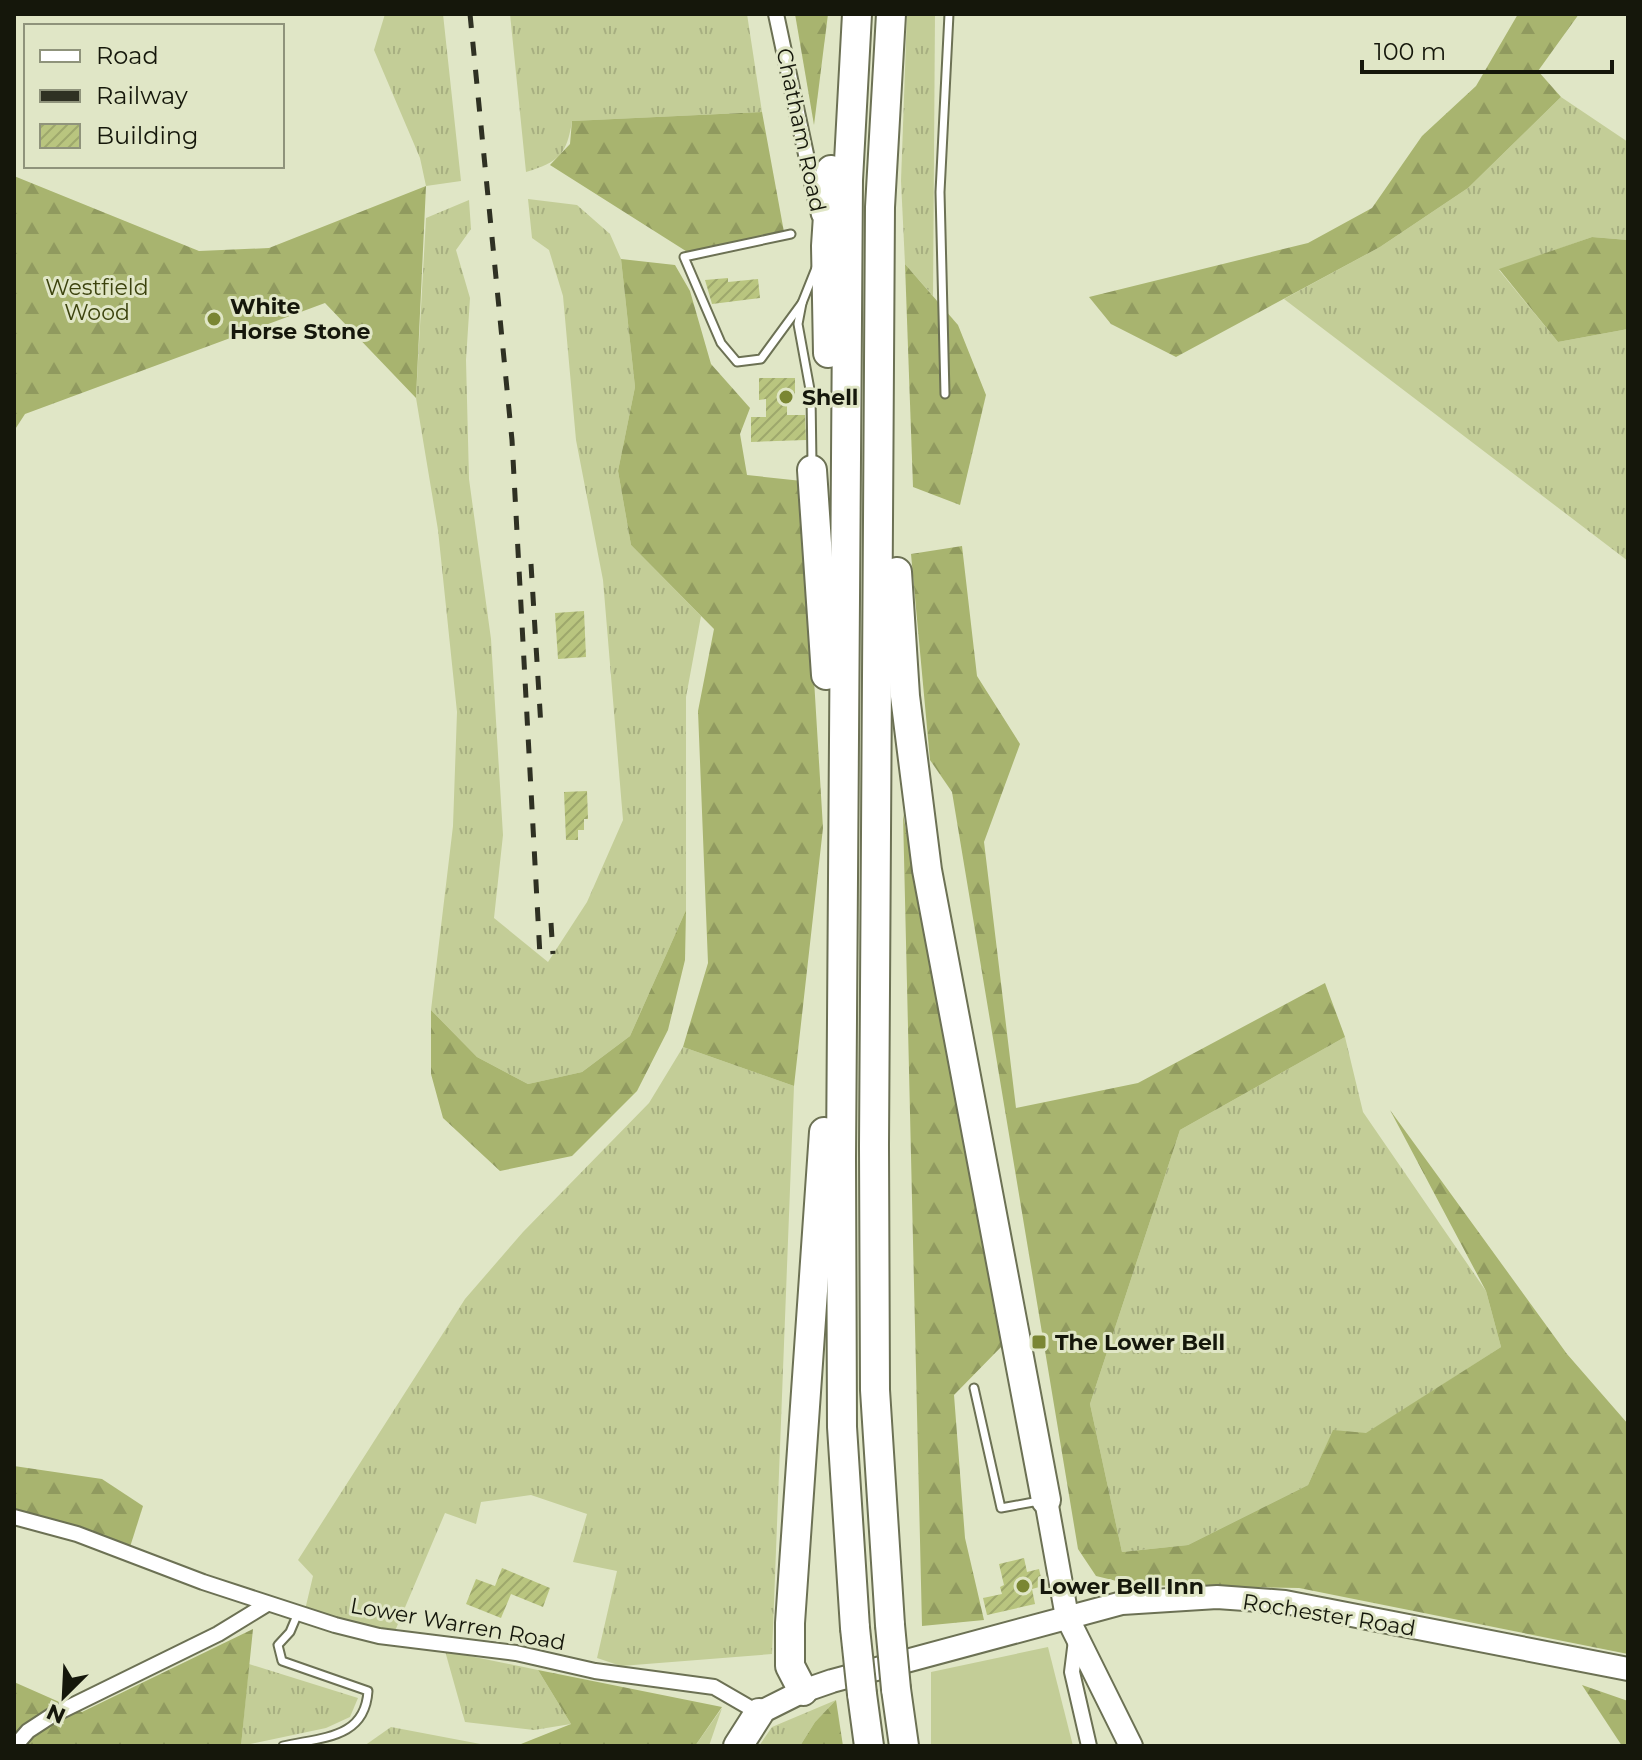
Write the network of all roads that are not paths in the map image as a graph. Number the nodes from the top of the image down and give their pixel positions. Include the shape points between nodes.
1 (776, 14) edge
2 (842, 14) edge
3 (857, 14) edge
4 (891, 14) edge
5 (949, 14) edge
6 (791, 234) dead end
7 (826, 246) junction
8 (802, 303) junction
9 (945, 394) dead end
10 (881, 398) junction
11 (812, 470) joint
12 (843, 629) junction
13 (842, 911) junction
14 (841, 1050) junction
15 (974, 1388) dead end
16 (1046, 1500) junction
17 (14, 1517) edge
18 (267, 1604) junction
19 (298, 1613) junction
20 (1067, 1617) junction
21 (1076, 1639) junction
22 (1628, 1669) edge
23 (803, 1691) junction
24 (759, 1713) junction
25 (15, 1746) edge
26 (283, 1746) edge
27 (738, 1746) edge
28 (869, 1746) edge
29 (904, 1746) edge
30 (1089, 1746) edge
31 (1131, 1746) edge

1 - 7 street, Chatham Road
2 - 7 highway
3 - 12 highway via 848,180
4 - 10 highway via 880,207
5 - 9 lane via 940,192
6 - 8 lane via 684,257 721,343 737,362 761,359
7 - 8 lane
7 - 12 highway via 831,527
8 - 11 lane via 798,324 811,395
10 - 16 highway via 894,439 900,633 927,870
10 - 29 highway, bridge via 875,1375 890,1625
11 - 13 highway
12 - 13 highway
13 - 14 highway
14 - 23 highway via 827,1093 790,1623 790,1666
14 - 28 highway, bridge via 842,1427
15 - 16 lane via 1001,1508
16 - 20 street
17 - 18 street, Lower Warren Road via 77,1534
18 - 19 street, Lower Warren Road
18 - 25 street via 218,1634 51,1716
19 - 24 street, Lower Warren Road via 379,1636 714,1687
19 - 26 lane via 278,1645 282,1661 368,1691 367,1710 350,1730
20 - 21 street
20 - 22 street, Rochester Road via 1140,1601 1217,1597 1285,1602
20 - 23 street, Rochester Road
21 - 30 street via 1072,1672
21 - 31 street
23 - 24 street, Rochester Road
24 - 27 highway

